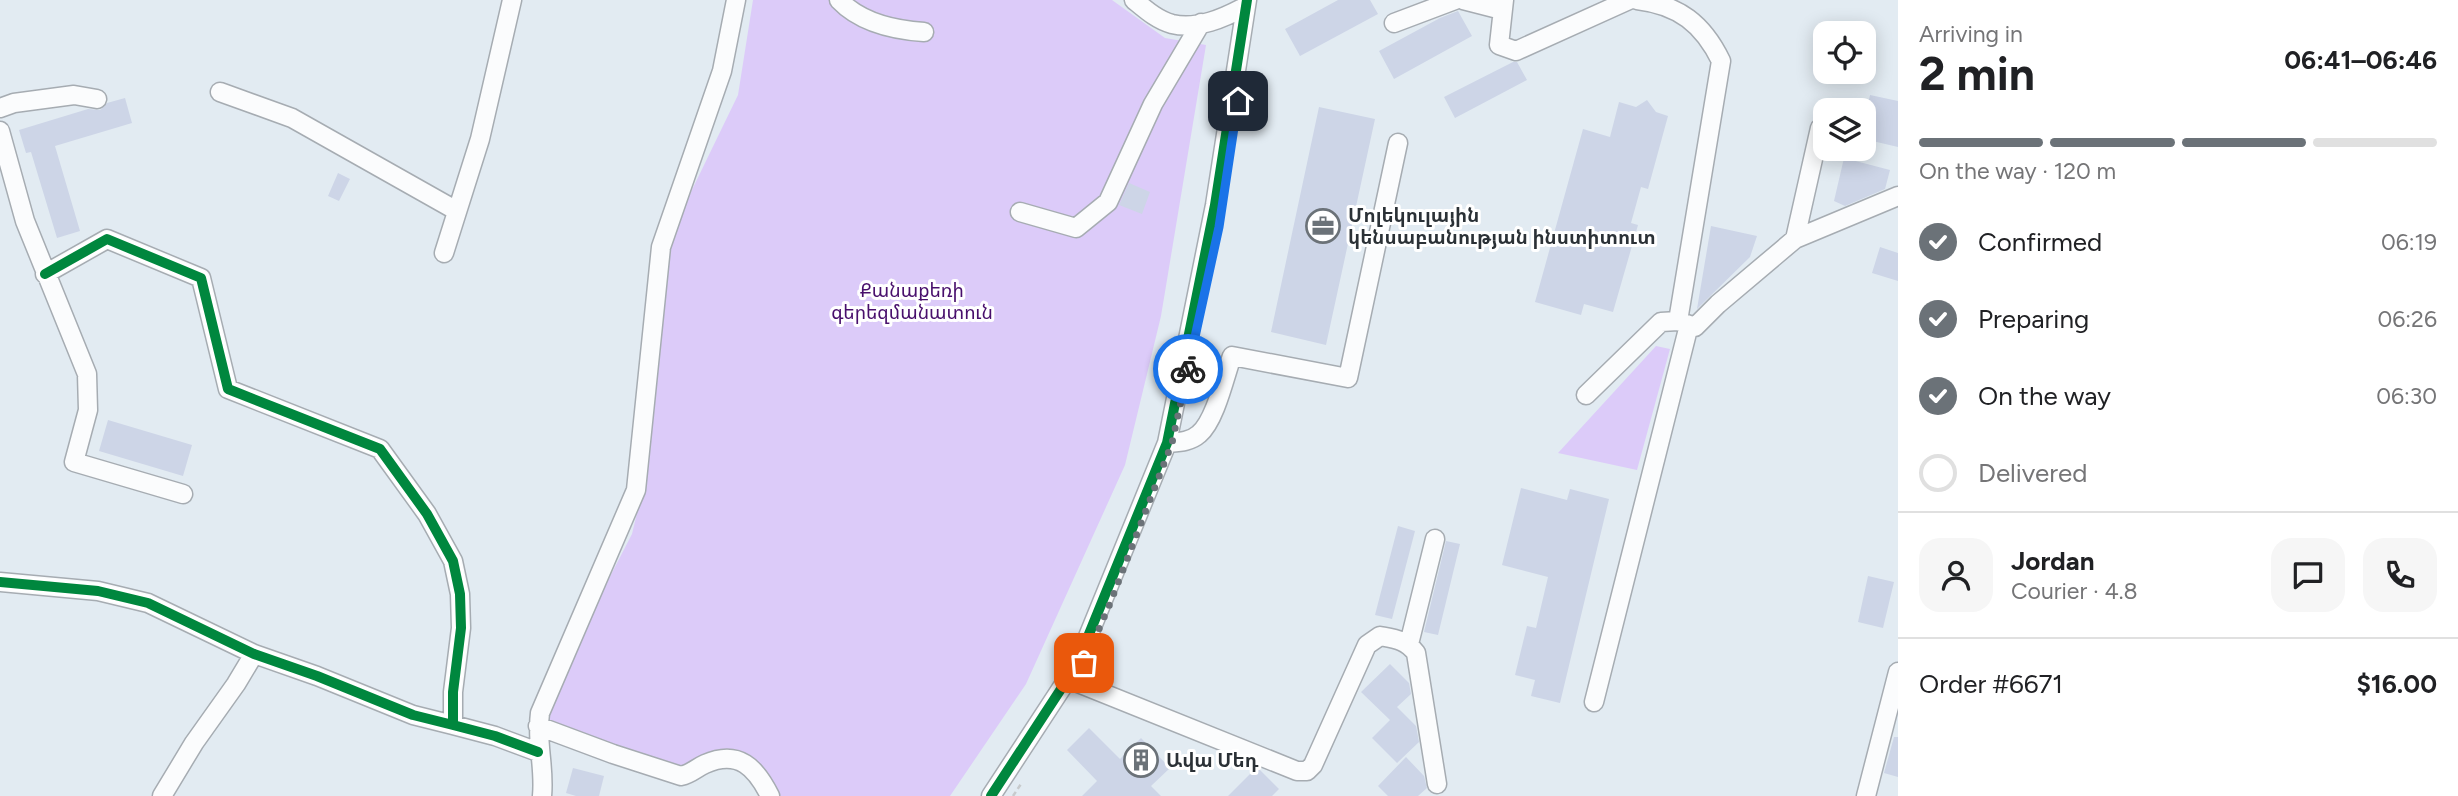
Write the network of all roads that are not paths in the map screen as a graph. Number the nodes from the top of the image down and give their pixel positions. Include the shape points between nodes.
1 (512, 0) edge
2 (736, 0) edge
3 (839, 0) edge
4 (1134, 0) edge
5 (1455, 0) edge
6 (1463, 0) edge
7 (1629, 0) edge
8 (1637, 0) edge
9 (1248, 2) edge
10 (1503, 5) edge
11 (1201, 23) junction
12 (1394, 23) dead end
13 (924, 32) dead end
14 (220, 92) dead end
15 (97, 99) dead end
16 (0, 108) edge
17 (0, 131) edge
18 (1398, 143) dead end
19 (1813, 159) edge
20 (1898, 196) edge
21 (457, 211) junction
22 (1020, 212) dead end
23 (1795, 239) junction
24 (444, 253) dead end
25 (45, 274) junction
26 (1684, 323) junction
27 (1586, 395) dead end
28 (1170, 443) junction
29 (183, 494) dead end
30 (1435, 539) dead end
31 (0, 582) edge
32 (1409, 644) junction
33 (254, 654) junction
34 (1898, 672) edge
35 (1071, 680) junction
36 (1594, 702) dead end
37 (453, 725) junction
38 (538, 726) junction
39 (538, 752) junction
40 (1437, 784) dead end
41 (162, 796) edge
42 (542, 796) edge
43 (770, 796) edge
44 (991, 796) edge
45 (999, 796) edge
46 (1866, 796) edge

1 - 21 street via 480,139
2 - 38 street via 722,71 661,247 636,490
3 - 13 street via 872,22
4 - 11 street via 1173,24
5 - 12 street
6 - 10 street
7 - 10 street via 1516,51 1499,45
8 - 26 street via 1656,2 1698,26 1721,61
9 - 11 street via 1221,20
9 - 28 street
11 - 22 street via 1153,104 1108,202 1076,228
14 - 21 street via 292,118
15 - 16 street via 74,95
17 - 25 street
18 - 28 street via 1348,377 1232,356 1201,433 1187,442
19 - 23 street
20 - 23 street
21 - 24 street
23 - 26 street via 1695,327
25 - 29 street via 87,374 88,410 74,462
25 - 37 street via 107,239 201,278 228,389 380,449 427,514 453,561 461,628
26 - 27 street via 1661,322
26 - 36 street
28 - 35 street
30 - 32 street
31 - 33 street via 98,591 148,603
32 - 35 street via 1380,636 1367,645 1307,771 1297,771
32 - 40 street via 1416,653
33 - 37 street via 413,715
33 - 41 street
34 - 46 street
35 - 44 street
35 - 45 street
37 - 39 street
38 - 39 street
38 - 43 street via 681,776 705,764 741,760 758,773
39 - 42 street via 544,776

